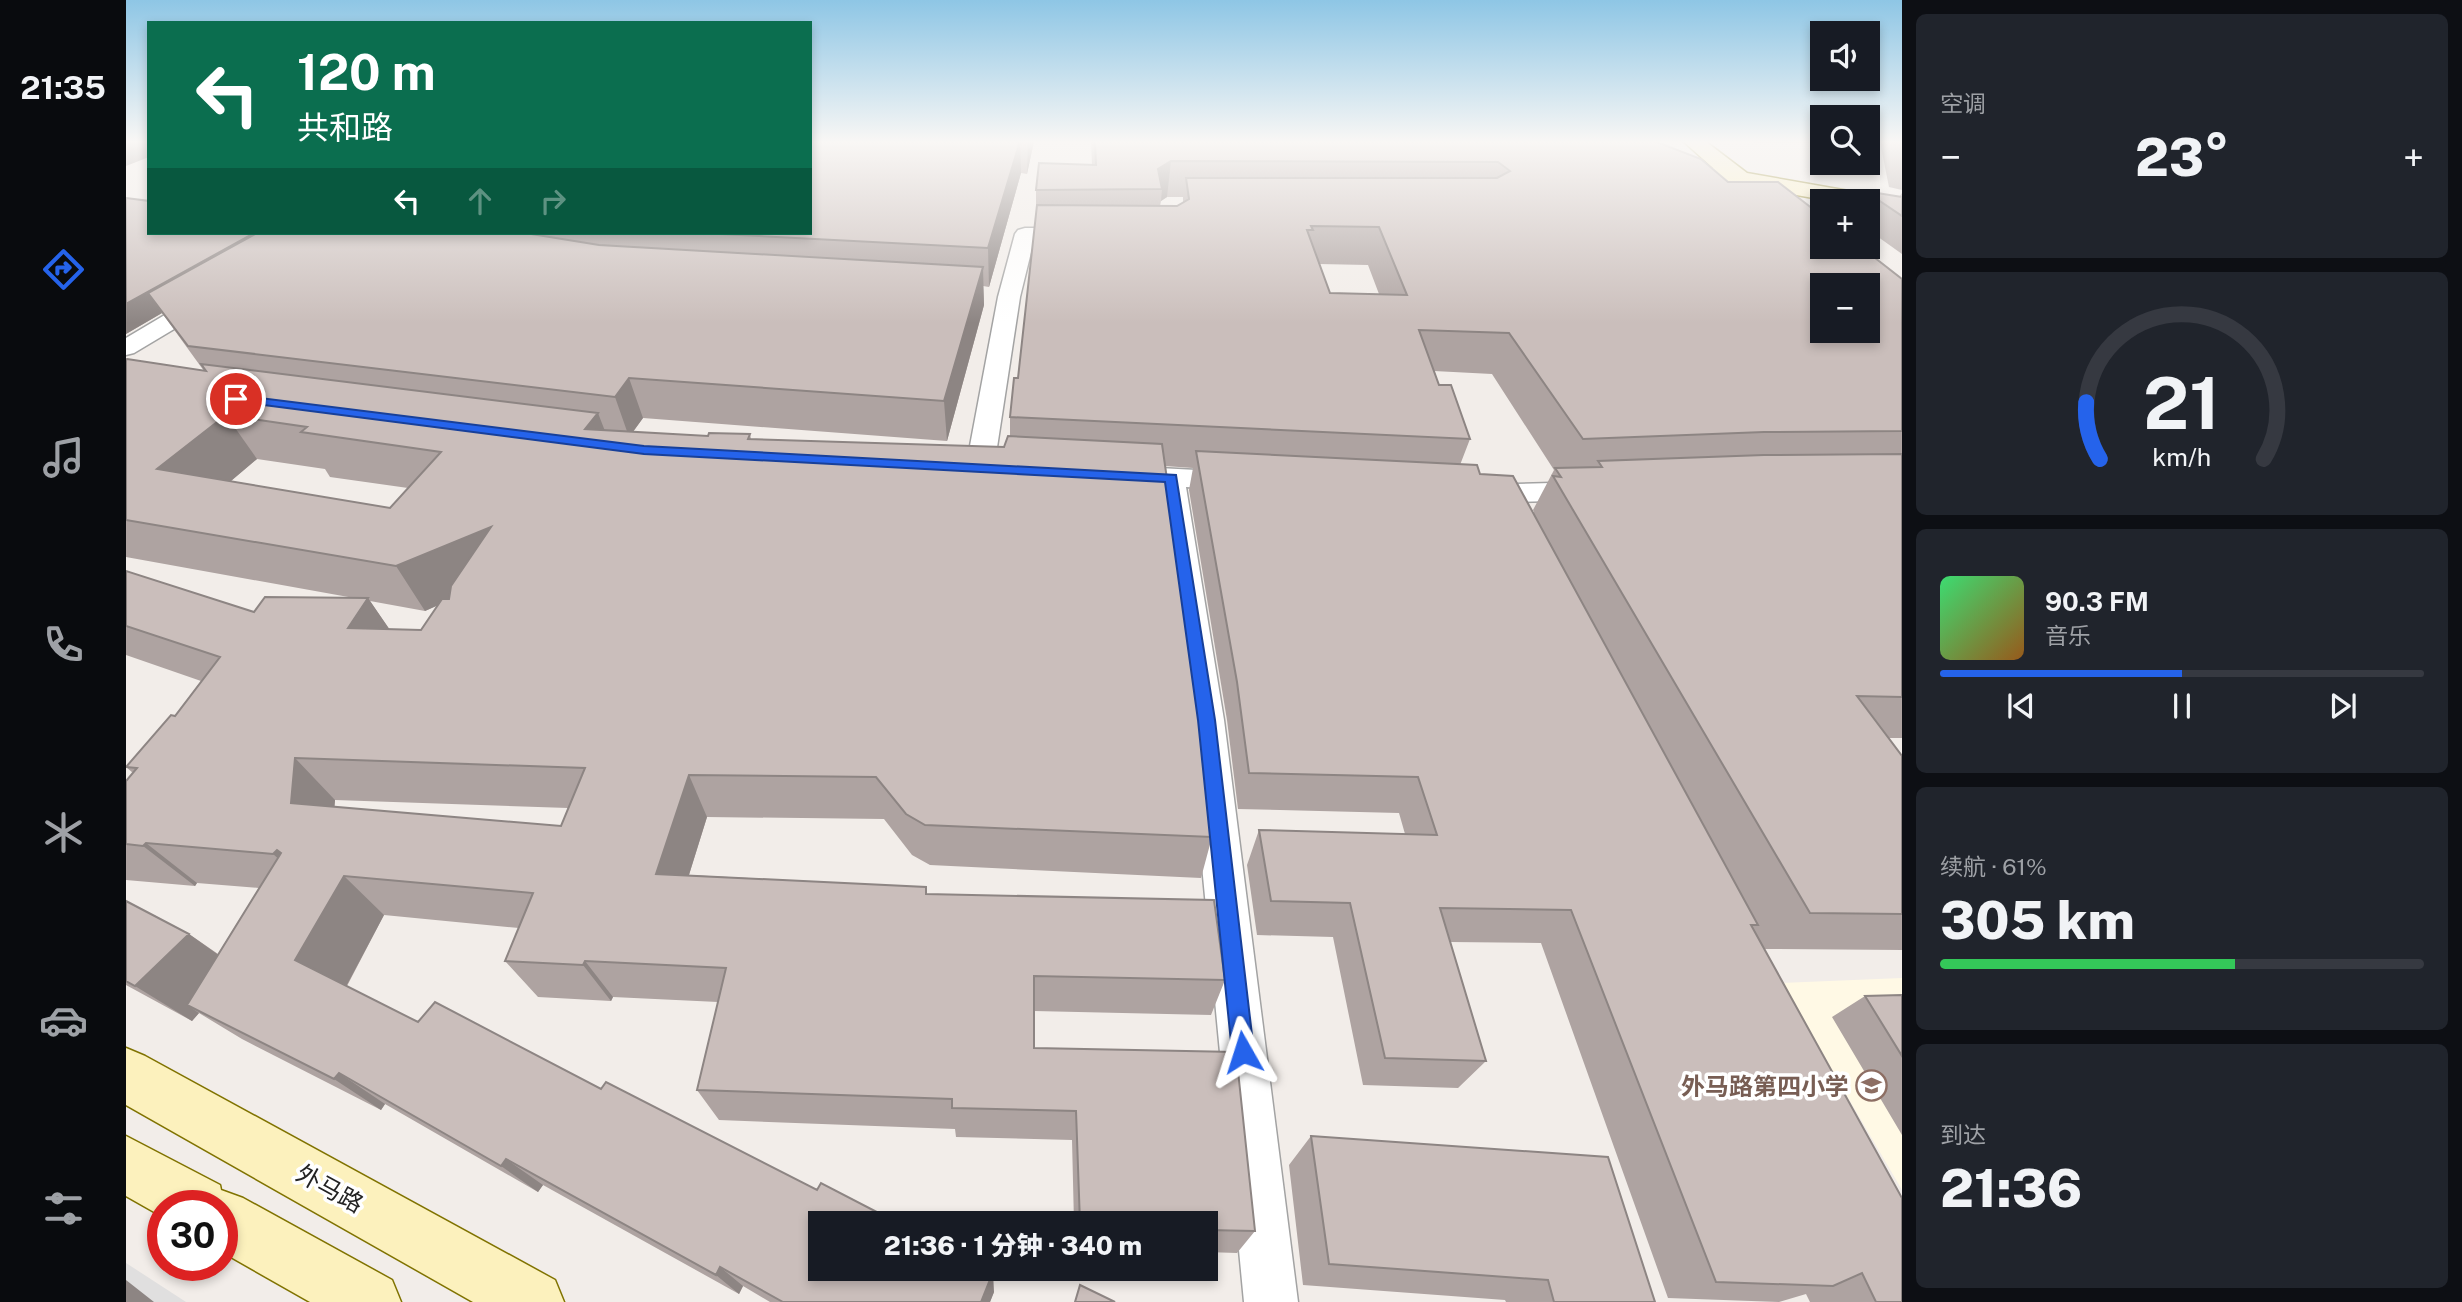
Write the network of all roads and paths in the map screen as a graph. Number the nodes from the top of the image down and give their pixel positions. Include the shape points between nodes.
1 (1778, 202) edge
2 (1790, 202) edge
3 (1810, 214) edge
4 (1810, 232) edge
5 (1105, 235) edge
6 (229, 287) edge
7 (981, 296) edge
8 (1009, 298) junction
9 (126, 348) edge
10 (1007, 469) edge
11 (1089, 473) edge
12 (1171, 478) junction
13 (1263, 483) edge
14 (1611, 490) edge
15 (1447, 492) edge
16 (1500, 495) junction
17 (1520, 532) edge
18 (126, 1075) edge
19 (126, 1164) edge
20 (171, 1190) edge
21 (238, 1228) edge
22 (370, 1302) edge
23 (533, 1302) edge
24 (1270, 1302) edge

1 - 4 street
2 - 3 street
5 - 8 street via 1025,234
6 - 9 street
7 - 8 street
8 - 10 street via 967,467
11 - 12 street
12 - 13 street
12 - 24 street via 1206,720
14 - 16 street
15 - 16 street
16 - 17 street
18 - 23 street, 外马路
19 - 20 street
21 - 22 street

